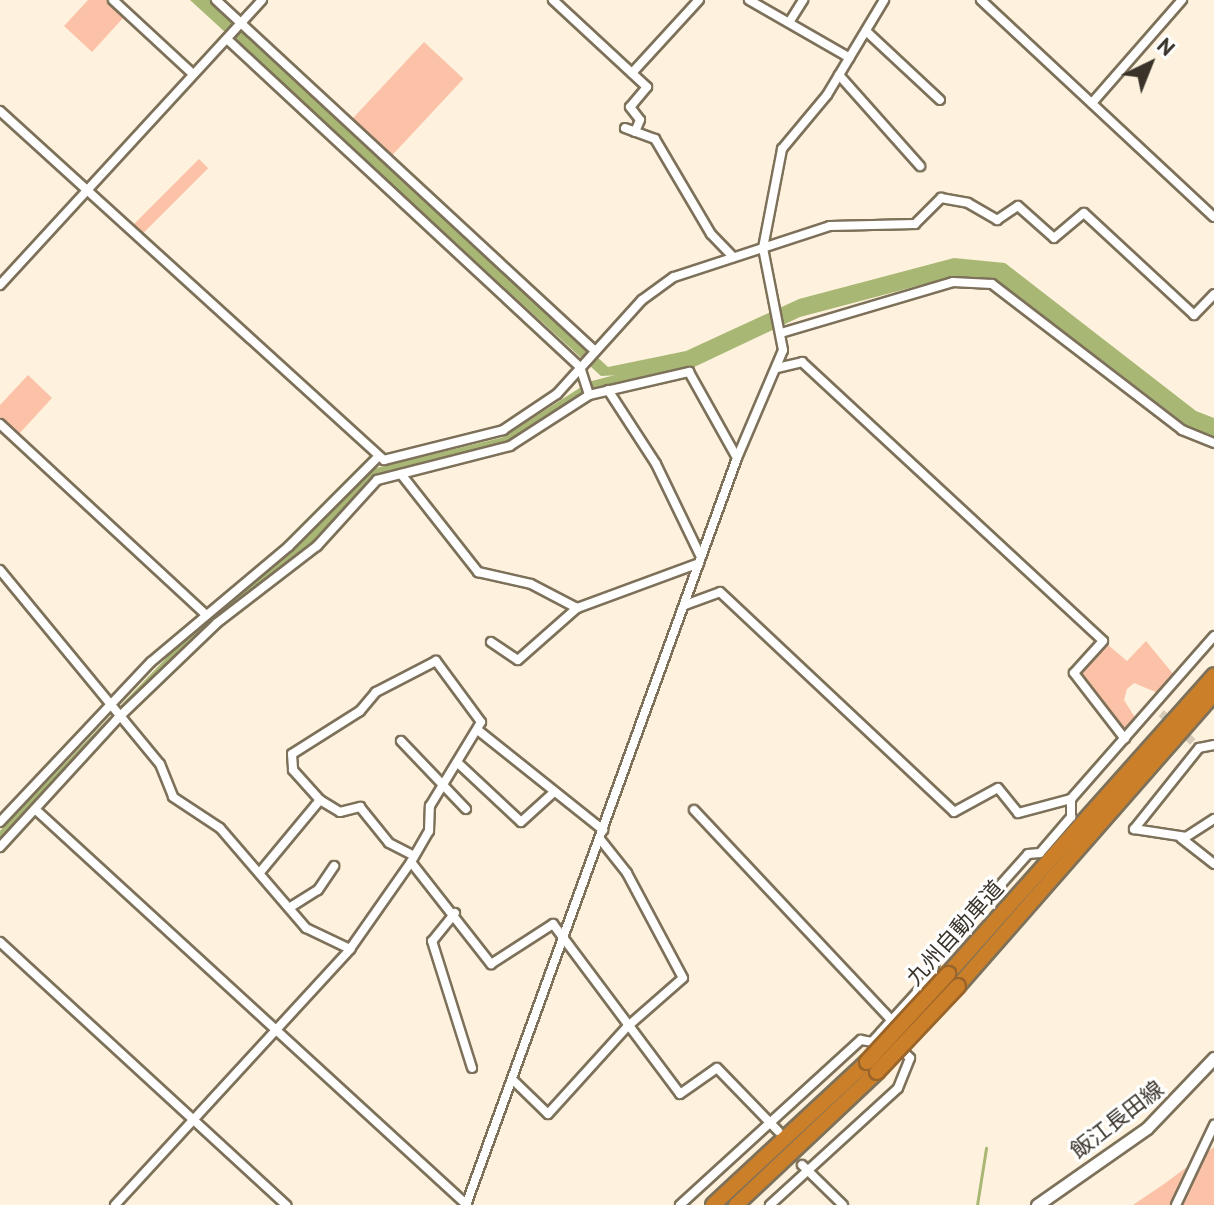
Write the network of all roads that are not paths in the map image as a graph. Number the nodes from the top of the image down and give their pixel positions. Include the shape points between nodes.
1 (113, 0) edge
2 (216, 0) edge
3 (262, 0) edge
4 (553, 0) edge
5 (699, 0) edge
6 (749, 0) edge
7 (803, 0) edge
8 (884, 0) edge
9 (981, 0) edge
10 (1182, 0) edge
11 (790, 21) junction
12 (241, 23) junction
13 (866, 31) junction
14 (227, 39) junction
15 (850, 58) junction
16 (632, 73) junction
17 (193, 74) junction
18 (839, 75) junction
19 (940, 100) dead end
20 (1092, 103) junction
21 (0, 111) edge
22 (625, 128) dead end
23 (635, 132) junction
24 (920, 166) dead end
25 (87, 191) junction
26 (1214, 217) edge
27 (763, 248) junction
28 (733, 257) junction
29 (0, 285) edge
30 (1214, 294) edge
31 (781, 332) junction
32 (595, 351) junction
33 (580, 367) junction
34 (777, 368) junction
35 (608, 390) junction
36 (589, 395) junction
37 (0, 424) edge
38 (1214, 443) edge
39 (737, 458) junction
40 (376, 459) junction
41 (401, 474) junction
42 (700, 560) junction
43 (0, 570) edge
44 (685, 605) junction
45 (577, 608) junction
46 (204, 613) junction
47 (1214, 636) edge
48 (491, 642) dead end
49 (1214, 675) edge
50 (1214, 694) edge
51 (1153, 705) junction
52 (108, 706) junction
53 (1161, 713) tunnel mouth
54 (118, 718) junction
55 (479, 731) junction
56 (1125, 739) junction
57 (401, 741) dead end
58 (1214, 745) edge
59 (458, 763) junction
60 (444, 784) junction
61 (553, 793) junction
62 (1071, 799) junction
63 (320, 800) junction
64 (35, 809) junction
65 (466, 809) dead end
66 (694, 810) dead end
67 (1214, 819) edge
68 (0, 822) edge
69 (1092, 824) junction
70 (603, 830) junction
71 (1177, 835) junction
72 (600, 839) junction
73 (0, 847) edge
74 (412, 859) junction
75 (1214, 864) edge
76 (334, 866) dead end
77 (261, 871) junction
78 (289, 908) junction
79 (455, 913) junction
80 (565, 935) junction
81 (0, 942) edge
82 (350, 949) junction
83 (891, 1020) junction
84 (627, 1027) junction
85 (276, 1031) junction
86 (881, 1032) junction
87 (1214, 1058) edge
88 (872, 1067) junction
89 (472, 1068) dead end
90 (512, 1079) junction
91 (193, 1119) junction
92 (1214, 1125) edge
93 (776, 1127) junction
94 (805, 1169) junction
95 (115, 1205) edge
96 (286, 1205) edge
97 (466, 1205) edge
98 (680, 1205) edge
99 (713, 1205) edge
100 (736, 1205) edge
101 (770, 1205) edge
102 (843, 1205) edge
103 (1037, 1205) edge
104 (1176, 1205) edge

1 - 17 street
2 - 12 street
3 - 12 street
4 - 16 street
5 - 16 street
6 - 11 street
7 - 11 street
8 - 13 street
9 - 20 street
10 - 20 street
11 - 15 street
12 - 14 street
12 - 32 street
13 - 15 street
13 - 19 street
14 - 17 street
14 - 33 street
15 - 18 street
16 - 23 street via 647,87 630,107 640,120
17 - 25 street
18 - 24 street
18 - 27 street via 782,149
20 - 26 street
21 - 25 street
22 - 23 street
23 - 28 street via 660,145 711,234
25 - 29 street
25 - 40 street
27 - 28 street
27 - 30 street via 830,226 915,224 949,196 988,219 1018,206 1054,238 1084,213 1194,315
27 - 31 street
28 - 32 street via 663,284
31 - 34 street
31 - 38 street via 953,282 992,284 1182,430
32 - 33 street
33 - 36 street
33 - 40 street via 557,394 503,430
34 - 39 street
34 - 56 street via 802,362 1103,641 1074,673
35 - 36 street
35 - 39 street via 689,372
35 - 42 street via 656,464
36 - 41 street via 510,446
37 - 46 street
39 - 42 street
40 - 46 street via 289,546
41 - 45 street via 478,572 531,584
41 - 54 street via 377,480 317,546 217,623
42 - 44 street
42 - 45 street
43 - 52 street
44 - 62 street via 720,592 954,812 998,788 1018,813
44 - 70 street
45 - 48 street via 518,660
46 - 52 street
47 - 51 street
49 - 69 highway, 九州自動車道
50 - 69 highway, 九州自動車道
51 - 53 street
51 - 56 street
52 - 54 street
52 - 68 street
54 - 64 street
54 - 77 street via 160,764 173,797 220,828
55 - 59 street
55 - 61 street via 519,757
55 - 63 street via 477,715 448,675 429,662 292,754 293,770
56 - 62 street
57 - 60 street
58 - 71 street via 1196,745 1134,829
59 - 60 street
59 - 61 street via 521,822
60 - 65 street
60 - 74 street
61 - 70 street
62 - 83 street via 1071,817 1040,853 1028,854 936,957 932,976
63 - 74 street via 340,812 360,807 389,843
63 - 77 street
64 - 73 street
64 - 85 street
66 - 83 street
67 - 71 street via 1186,837
69 - 88 highway, 九州自動車道, bridge
70 - 72 street
71 - 75 street
72 - 80 street
72 - 84 street via 627,873 683,978
74 - 79 street
74 - 82 street
76 - 78 street via 318,890
77 - 78 street
78 - 82 street via 306,928
79 - 80 street via 494,965 553,924
79 - 89 street via 432,941
80 - 84 street
80 - 90 street
81 - 91 street
82 - 85 street
83 - 86 street
84 - 90 street via 548,1114
84 - 93 street via 680,1094 717,1068
85 - 91 street
85 - 97 street
86 - 93 street via 872,1042 861,1040
86 - 94 street via 910,1058 898,1088
87 - 103 main road, 飯江長田線 via 1147,1128
88 - 99 highway, 九州自動車道
88 - 100 highway, 九州自動車道
90 - 97 street
91 - 95 street
91 - 96 street
92 - 104 street
93 - 98 street
94 - 101 street
94 - 102 street

